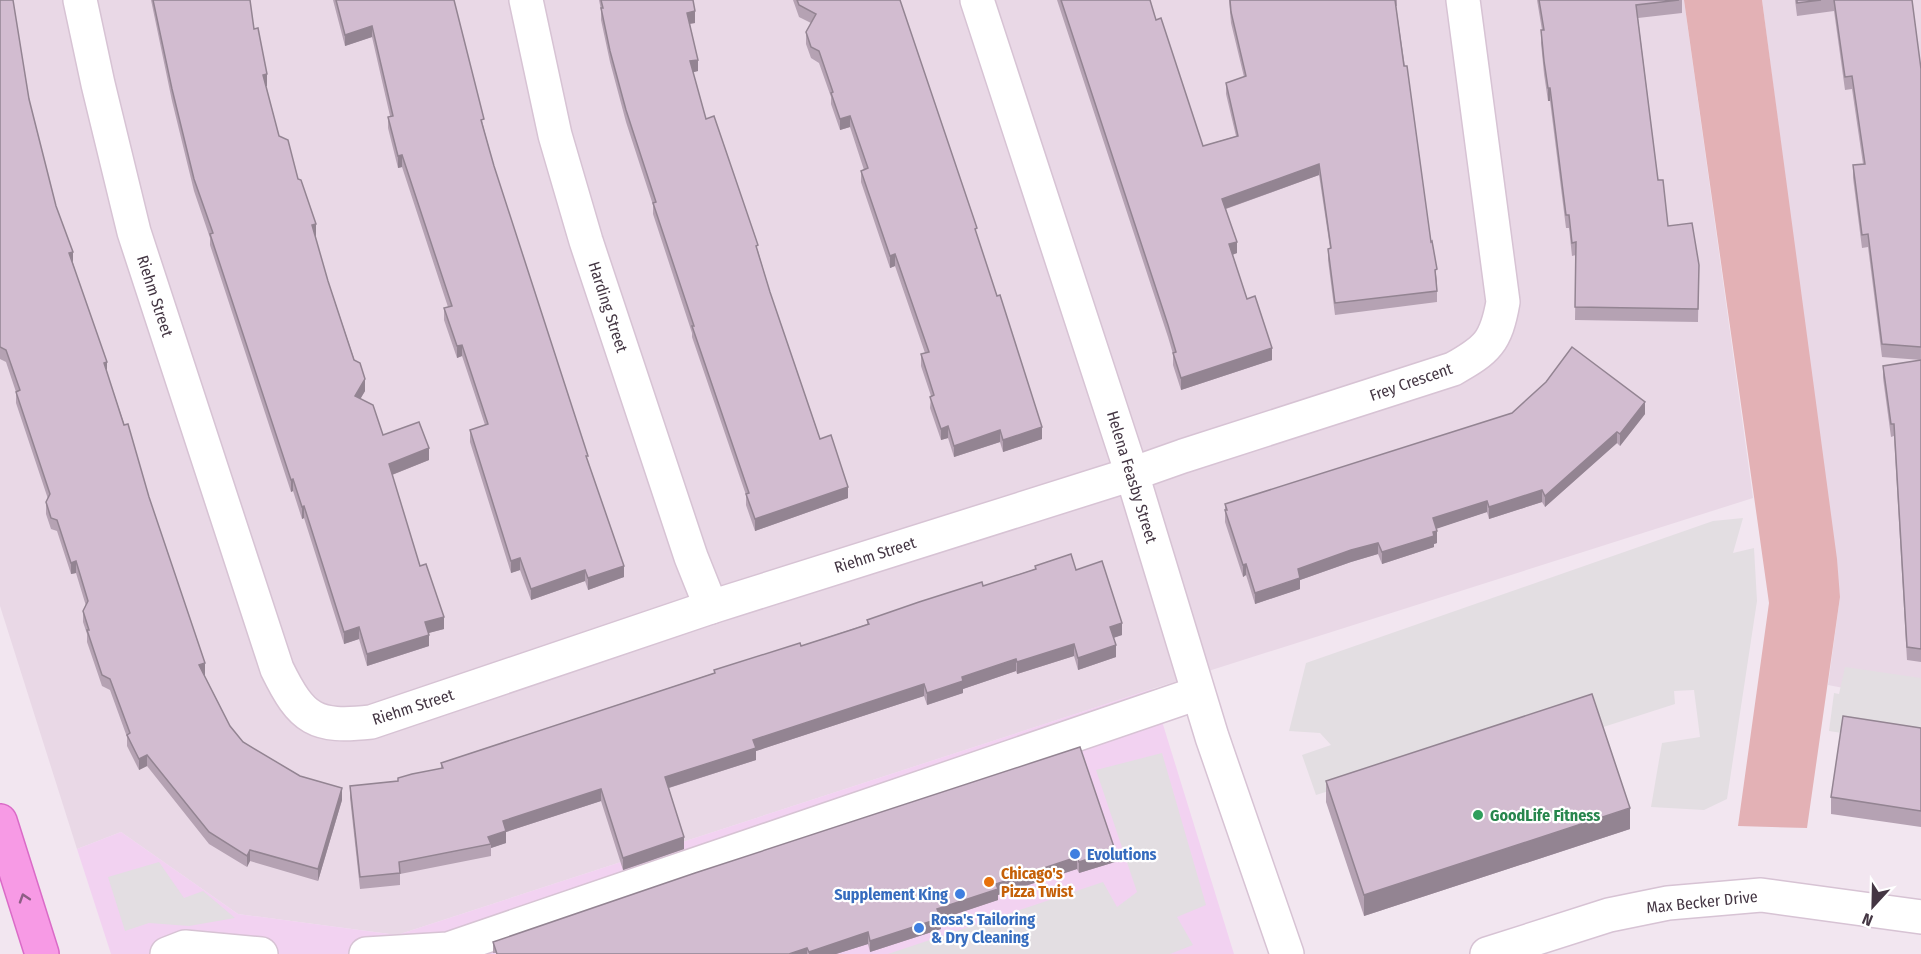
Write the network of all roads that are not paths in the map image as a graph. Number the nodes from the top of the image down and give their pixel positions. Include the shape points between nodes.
1 (80, 0) edge
2 (526, 0) edge
3 (977, 0) edge
4 (1463, 0) edge
5 (1132, 474) junction
6 (711, 607) junction
7 (1198, 693) junction
8 (0, 821) edge
9 (1921, 918) edge
10 (42, 954) edge
11 (167, 954) edge
12 (261, 954) edge
13 (366, 954) edge
14 (1287, 954) edge
15 (1487, 954) edge

1 - 6 street, Riehm Street via 134,232 277,669 303,710 320,722 340,726 371,722
2 - 6 street, Harding Street via 555,135 586,241 691,558
3 - 5 street, Helena Feasby Street
4 - 5 street, Frey Crescent via 1503,302 1499,326 1482,353 1453,369
5 - 6 street, Riehm Street
5 - 7 street, Helena Feasby Street
7 - 13 street via 448,949
7 - 14 street, Helena Feasby Street
10 -> 8 main road
9 - 15 street, Max Becker Drive via 1761,895 1668,903 1609,915
11 - 12 street via 185,947

